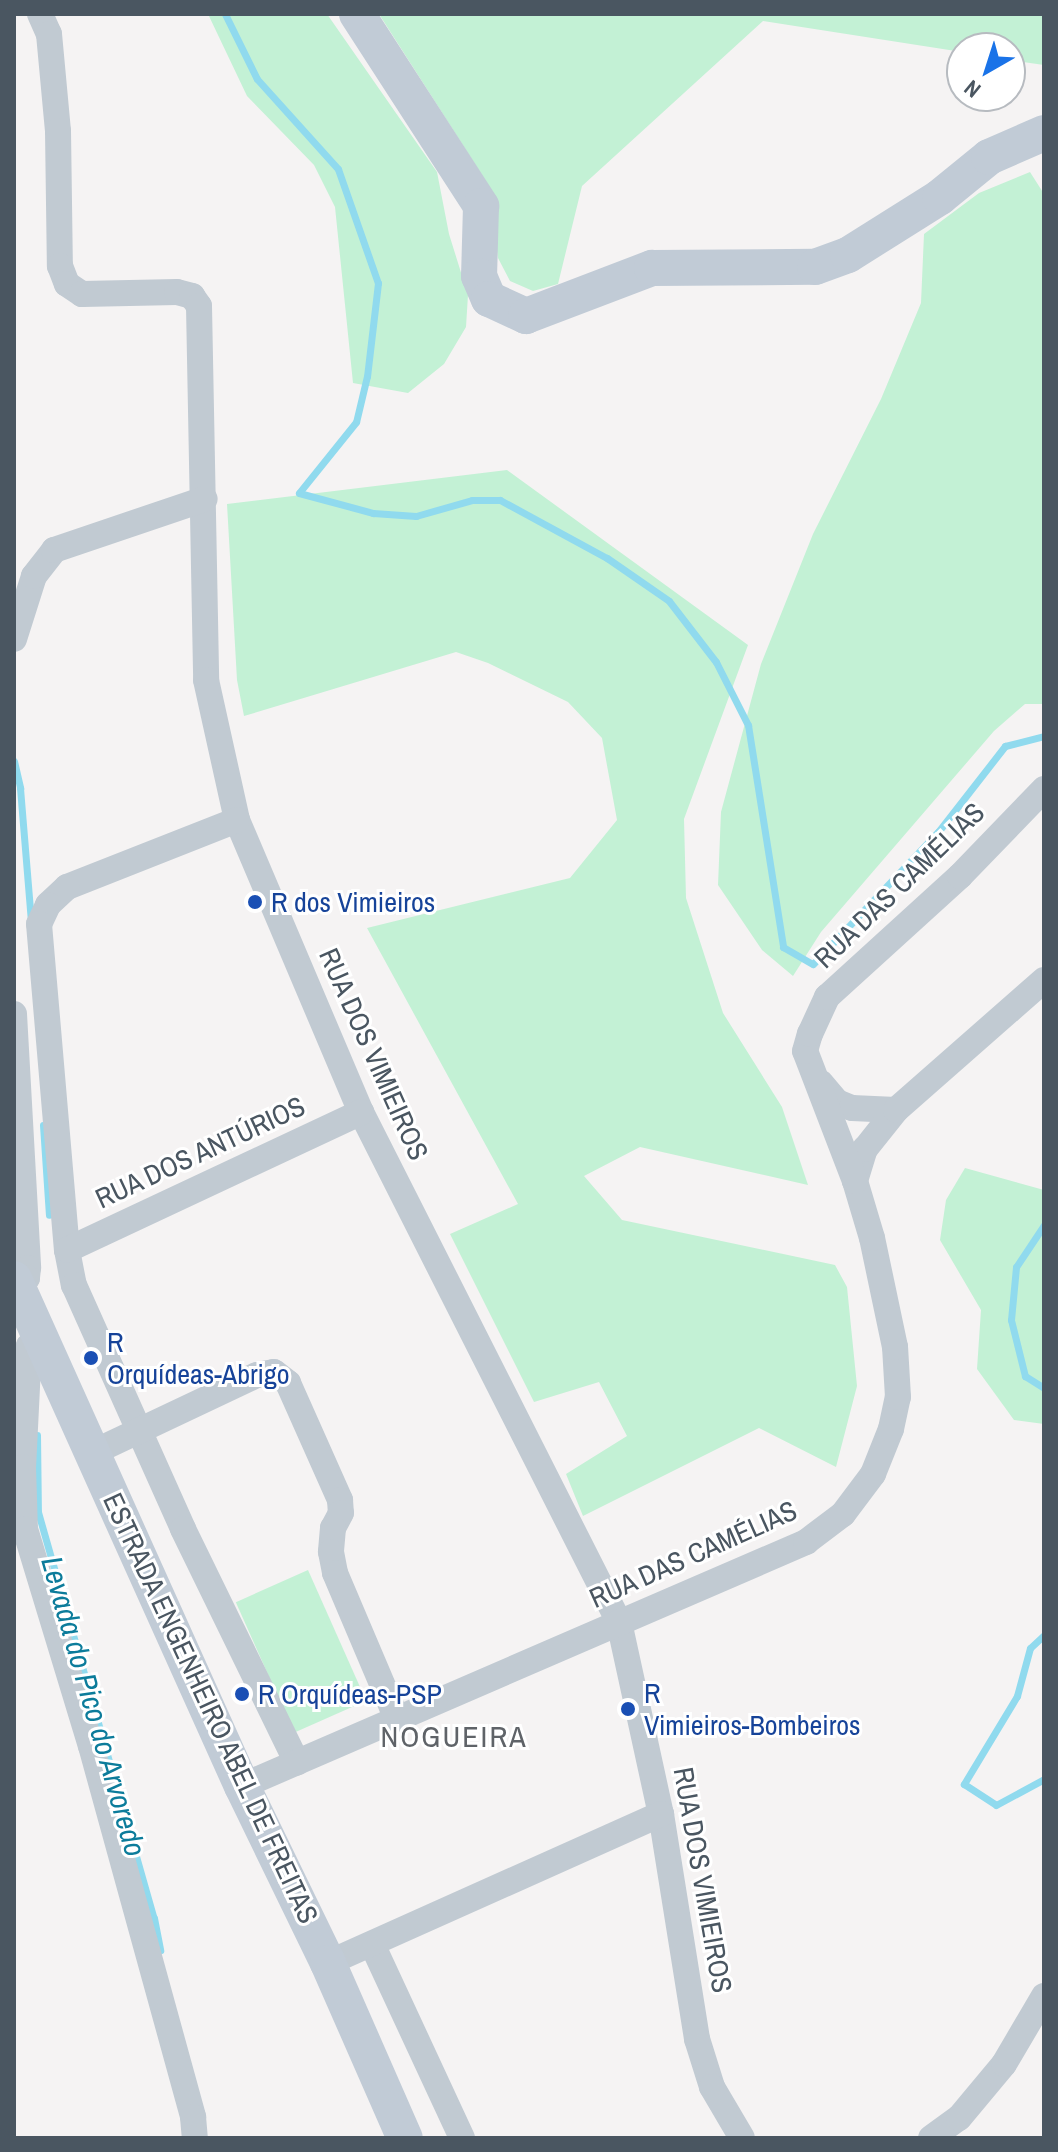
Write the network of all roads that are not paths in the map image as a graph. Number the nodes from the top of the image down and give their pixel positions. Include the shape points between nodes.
1 (40, 14) edge
2 (357, 14) edge
3 (1044, 133) edge
4 (205, 499) junction
5 (14, 639) edge
6 (1044, 789) edge
7 (237, 820) junction
8 (1044, 980) edge
9 (14, 1014) edge
10 (818, 1081) junction
11 (896, 1110) junction
12 (361, 1112) junction
13 (855, 1181) junction
14 (67, 1250) junction
15 (17, 1284) edge
16 (41, 1339) junction
17 (138, 1431) junction
18 (94, 1452) junction
19 (619, 1622) junction
20 (397, 1719) junction
21 (297, 1763) junction
22 (242, 1786) junction
23 (661, 1814) junction
24 (372, 1944) junction
25 (328, 1963) junction
26 (1044, 1996) edge
27 (195, 2138) edge
28 (405, 2138) edge
29 (462, 2138) edge
30 (742, 2138) edge
31 (931, 2138) edge

1 - 4 street, RUA DOS VIMIEIROS via 49,34 58,131 60,266 67,284 82,294 177,292 192,296 199,306
2 - 3 main road via 481,206 479,276 489,299 526,316 652,268 815,267 848,255 940,197 989,157
4 - 5 street via 54,550 34,576
4 - 7 street, RUA DOS VIMIEIROS via 206,680
6 - 10 street, RUA DAS CAMÉLIAS via 960,876 827,997 805,1051
7 - 12 street, RUA DOS VIMIEIROS
7 - 14 street via 67,887 48,905 39,924
8 - 11 street
9 - 15 street via 28,1268 27,1278
10 - 11 street via 837,1102 852,1108
10 - 13 street, RUA DAS CAMÉLIAS
11 - 13 street via 865,1149
12 - 14 street, RUA DOS ANTÚRIOS
12 - 19 street, RUA DOS VIMIEIROS
13 - 19 street, RUA DAS CAMÉLIAS via 895,1347 898,1397 873,1474 843,1514 806,1542
14 - 17 street via 74,1285
15 - 16 main road, ESTRADA ENGENHEIRO ABEL DE FREITAS
16 - 18 main road, ESTRADA ENGENHEIRO ABEL DE FREITAS
16 - 27 street via 29,1346 25,1529 95,1761
17 - 18 street
17 - 20 street via 257,1375 274,1372 288,1383 340,1500 331,1552 335,1573
17 - 21 street
18 - 22 main road, ESTRADA ENGENHEIRO ABEL DE FREITAS
19 - 20 street, RUA DAS CAMÉLIAS
19 - 23 street, RUA DOS VIMIEIROS
20 - 21 street, RUA DAS CAMÉLIAS
21 - 22 street, RUA DAS CAMÉLIAS
22 - 25 main road, ESTRADA ENGENHEIRO ABEL DE FREITAS
23 - 24 street
23 - 30 street, RUA DOS VIMIEIROS via 697,2039 712,2087
24 - 25 street
24 - 29 street
25 - 28 main road, ESTRADA ENGENHEIRO ABEL DE FREITAS
26 - 31 street via 1004,2064 959,2118

